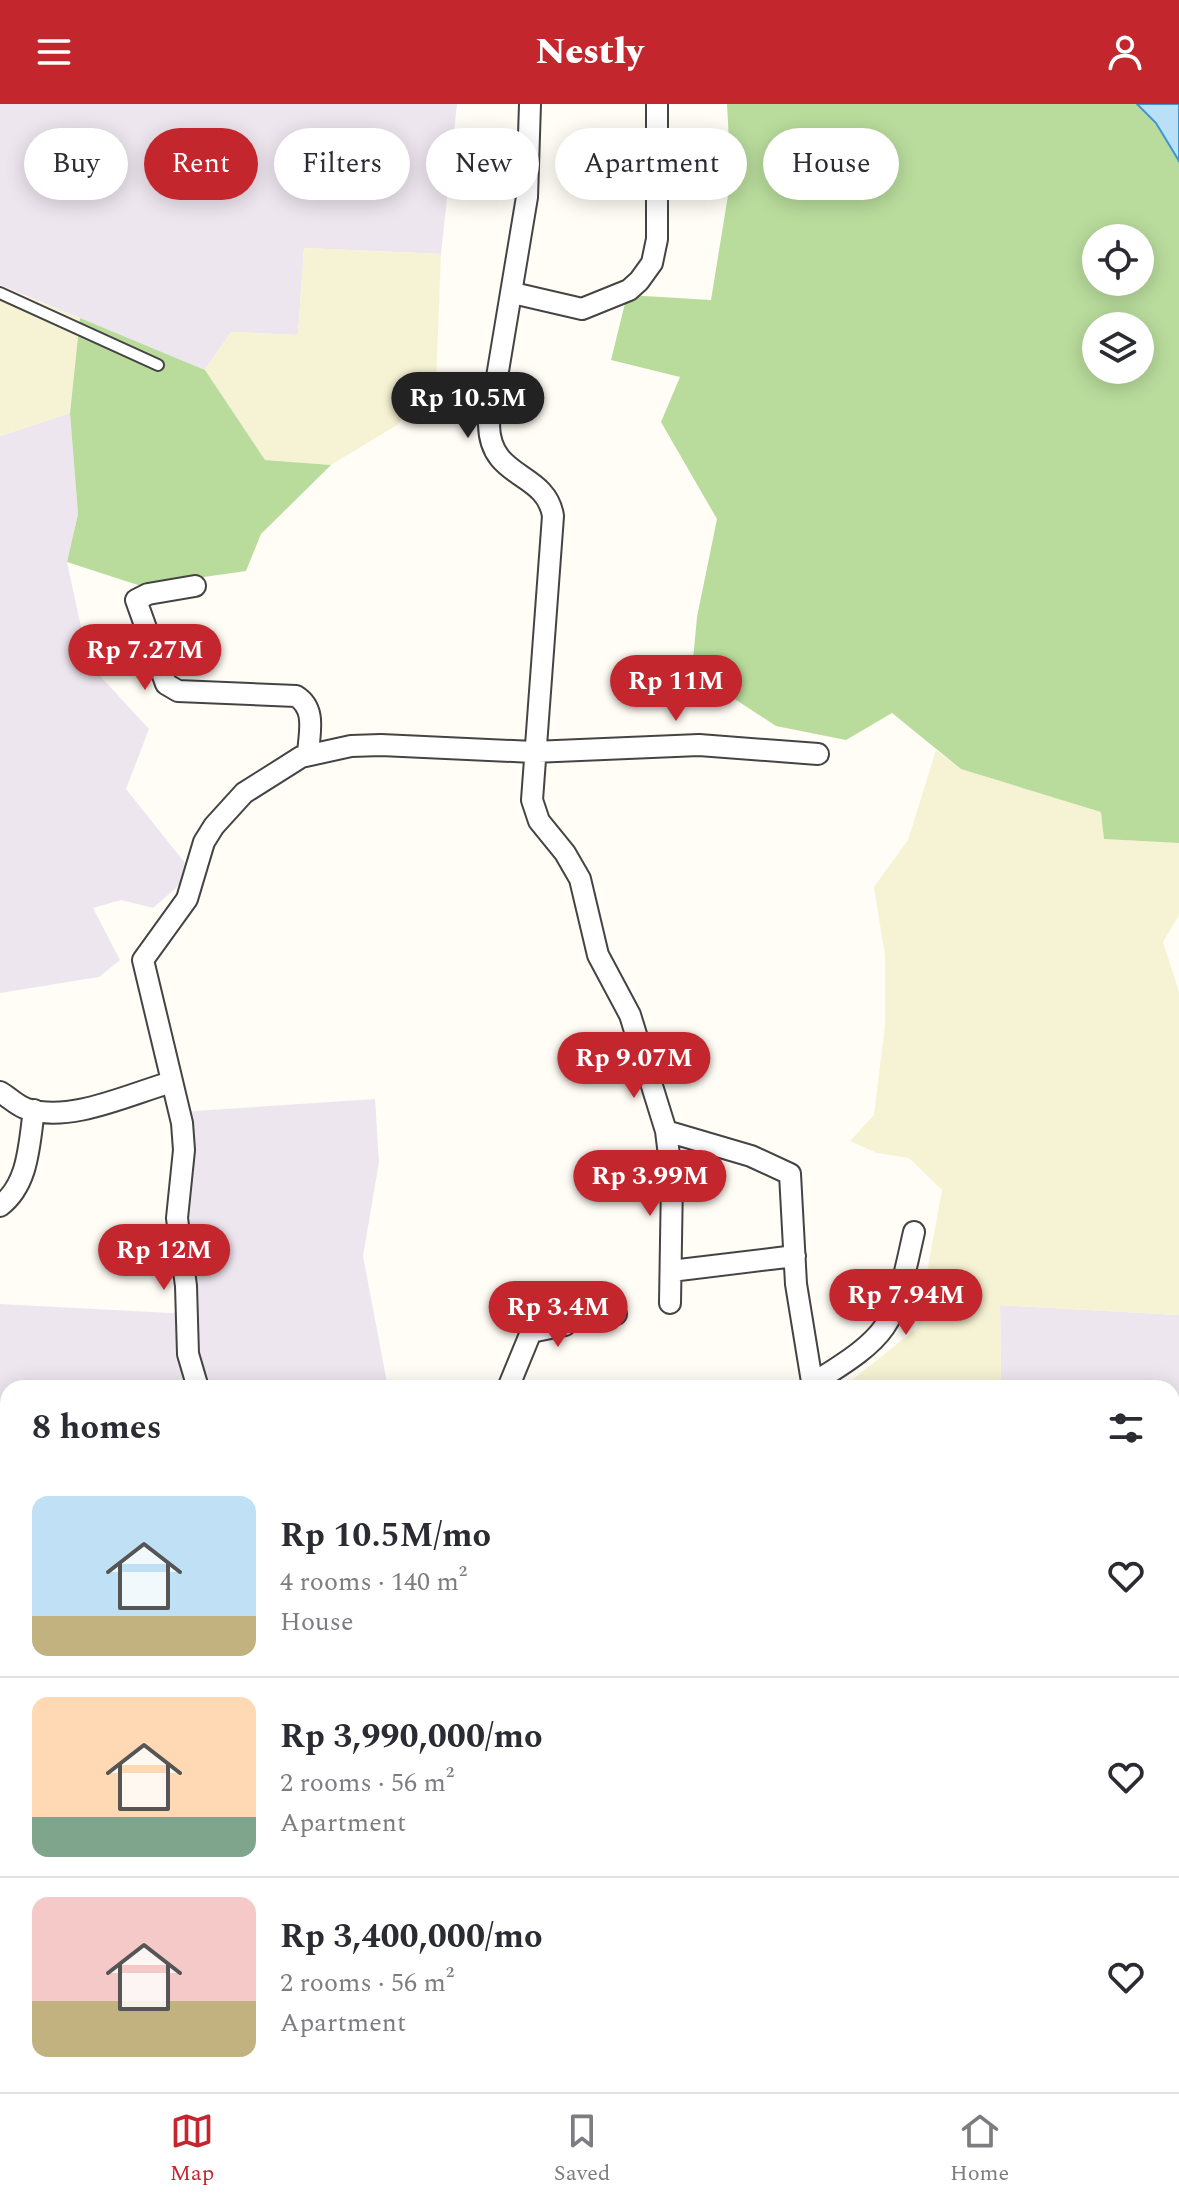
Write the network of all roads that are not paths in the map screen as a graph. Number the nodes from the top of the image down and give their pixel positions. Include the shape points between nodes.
1 (530, 104) edge
2 (657, 104) edge
3 (0, 293) edge
4 (513, 293) junction
5 (158, 365) dead end
6 (195, 586) dead end
7 (533, 752) junction
8 (818, 754) dead end
9 (308, 755) junction
10 (172, 1082) junction
11 (0, 1092) edge
12 (34, 1110) junction
13 (666, 1131) junction
14 (0, 1206) edge
15 (914, 1232) dead end
16 (795, 1256) junction
17 (671, 1271) junction
18 (670, 1303) dead end
19 (616, 1314) dead end
20 (196, 1380) edge
21 (511, 1380) edge
22 (812, 1380) edge
23 (822, 1380) edge

1 - 4 street via 531,158
2 - 4 street via 657,239 652,263 639,281 582,309
3 - 5 lane
4 - 7 street via 490,439 497,459 543,494 553,516
6 - 9 street via 136,600 166,684 178,691 296,696 310,712
7 - 8 street via 699,745
7 - 9 street via 381,745
7 - 13 street via 534,812 580,879 598,955 630,1015
9 - 10 street via 244,793 214,826 187,899 144,954
10 - 12 street via 77,1110
10 - 20 street via 184,1150 177,1218 188,1354
11 - 12 street
12 - 14 street via 22,1179
13 - 16 street via 790,1174
13 - 17 street via 672,1180
15 - 23 street via 893,1317 860,1354
16 - 17 street
16 - 22 street
17 - 18 street
19 - 21 street via 575,1313 565,1325 531,1332

